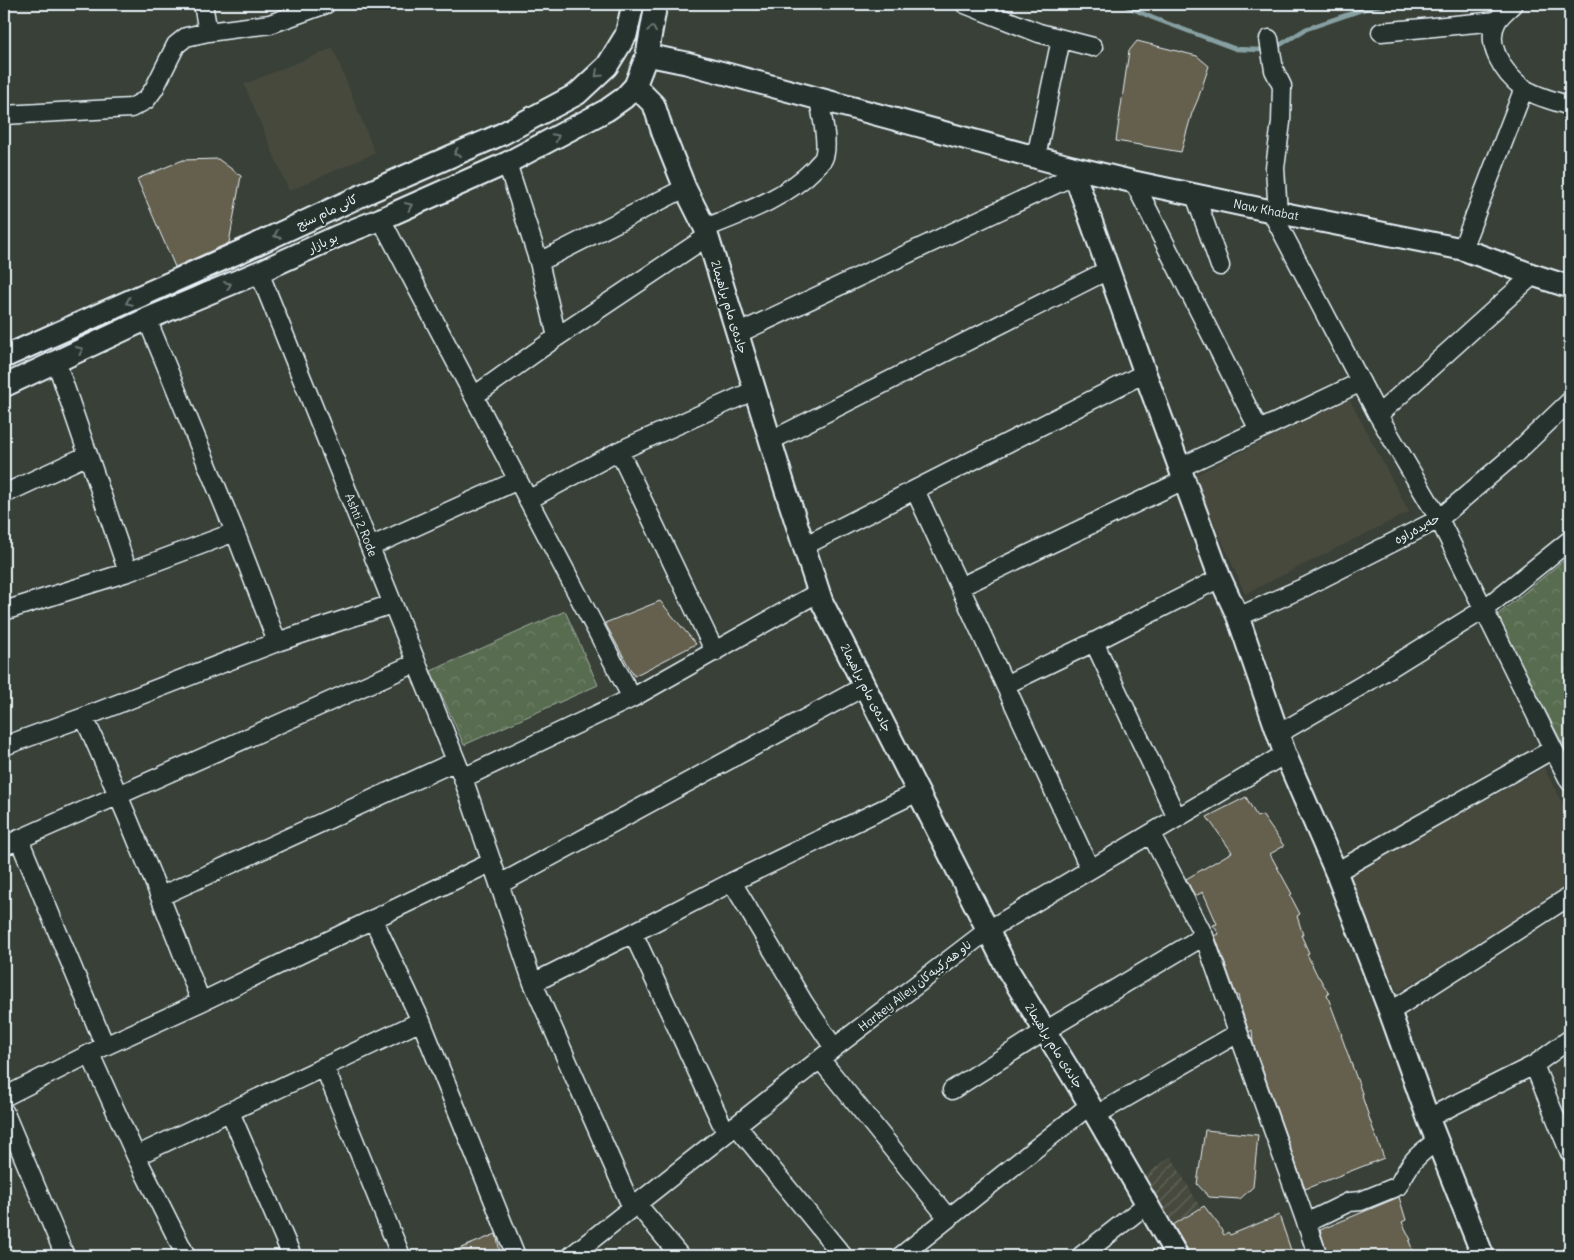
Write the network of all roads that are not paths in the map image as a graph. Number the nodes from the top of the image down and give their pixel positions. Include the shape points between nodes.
1 (203, 4) edge
2 (326, 4) edge
3 (633, 4) edge
4 (656, 4) edge
5 (965, 4) edge
6 (1513, 4) edge
7 (1497, 21) junction
8 (208, 32) junction
9 (1381, 32) dead end
10 (1061, 39) junction
11 (1269, 39) dead end
12 (1093, 48) dead end
13 (648, 55) junction
14 (635, 86) junction
15 (1524, 88) junction
16 (819, 99) junction
17 (1570, 106) edge
18 (4, 115) edge
19 (1036, 157) junction
20 (507, 163) junction
21 (1074, 171) junction
22 (1134, 182) junction
23 (685, 188) junction
24 (1195, 195) junction
25 (326, 212) junction
26 (1274, 212) junction
27 (381, 219) junction
28 (706, 232) junction
29 (338, 236) junction
30 (1462, 249) junction
31 (539, 262) junction
32 (1220, 266) dead end
33 (1108, 270) junction
34 (259, 272) junction
35 (1533, 276) junction
36 (1570, 287) edge
37 (147, 319) junction
38 (737, 334) junction
39 (557, 337) junction
40 (4, 357) edge
41 (56, 361) junction
42 (1145, 373) junction
43 (1361, 382) junction
44 (4, 386) edge
45 (755, 390) junction
46 (474, 396) junction
47 (1570, 401) edge
48 (1378, 415) junction
49 (1260, 430) junction
50 (770, 441) junction
51 (619, 451) junction
52 (88, 455) junction
53 (1182, 474) junction
54 (518, 480) junction
55 (916, 490) junction
56 (4, 494) edge
57 (528, 500) junction
58 (1439, 519) junction
59 (236, 532) junction
60 (1570, 540) edge
61 (804, 546) junction
62 (370, 547) junction
63 (128, 572) junction
64 (1220, 578) junction
65 (960, 587) junction
66 (819, 592) junction
67 (392, 604) junction
68 (1484, 610) junction
69 (4, 611) edge
70 (1238, 617) junction
71 (277, 642) junction
72 (1094, 642) junction
73 (715, 652) junction
74 (416, 664) junction
75 (1005, 685) junction
76 (865, 686) junction
77 (632, 698) junction
78 (84, 717) junction
79 (1278, 734) junction
80 (4, 746) edge
81 (1553, 749) junction
82 (1285, 754) junction
83 (459, 769) junction
84 (1570, 782) edge
85 (918, 792) junction
86 (119, 795) junction
87 (1177, 818) junction
88 (1151, 834) junction
89 (11, 842) edge
90 (492, 862) junction
91 (1090, 869) junction
92 (1336, 872) junction
93 (732, 882) junction
94 (500, 884) junction
95 (161, 896) junction
96 (1570, 896) edge
97 (373, 919) junction
98 (988, 930) junction
99 (633, 933) junction
100 (1204, 936) junction
101 (533, 983) junction
102 (201, 1002) junction
103 (1390, 1012) junction
104 (421, 1021) junction
105 (1045, 1031) junction
106 (1238, 1033) junction
107 (1570, 1039) edge
108 (834, 1048) junction
109 (97, 1050) junction
110 (820, 1059) junction
111 (1534, 1065) junction
112 (324, 1066) junction
113 (952, 1090) dead end
114 (4, 1098) edge
115 (1093, 1110) junction
116 (230, 1112) junction
117 (1428, 1118) junction
118 (6, 1120) edge
119 (731, 1129) junction
120 (1437, 1140) junction
121 (1570, 1153) edge
122 (136, 1156) junction
123 (1147, 1204) junction
124 (635, 1206) junction
125 (948, 1218) junction
126 (1306, 1224) junction
127 (65, 1256) edge
128 (186, 1256) edge
129 (292, 1256) edge
130 (401, 1256) edge
131 (516, 1256) edge
132 (570, 1256) edge
133 (680, 1256) edge
134 (842, 1256) edge
135 (902, 1256) edge
136 (1081, 1256) edge
137 (1176, 1256) edge
138 (1318, 1256) edge
139 (1482, 1256) edge

1 - 8 street
2 - 8 street via 270,24
3 -> 25 street, کانی مام سنج via 626,35 607,66 577,94 502,134
13 -> 4 street
5 - 10 street
6 - 7 street
7 - 9 street
7 - 15 street via 1493,36 1495,53 1512,78
8 - 18 street via 186,37 176,45 146,100 130,108
10 - 12 street
10 - 19 street
11 - 26 street via 1274,70 1282,86 1281,122 1274,168
13 - 14 street
13 - 16 street, Naw Khabat
20 -> 14 street, بو بازار via 607,110
14 - 23 street, جادەی مام براهیما2 via 654,105
15 - 17 street
15 - 30 street
16 - 19 street, Naw Khabat
16 - 28 street via 825,131 823,160 803,180
19 - 21 street, Naw Khabat
27 -> 20 street, بو بازار
20 - 31 street
21 - 22 street, Naw Khabat
21 - 33 street
21 - 38 street
22 - 24 street, Naw Khabat
22 - 49 street
23 - 28 street, جادەی مام براهیما2
23 - 31 street
24 - 26 street, Naw Khabat
24 - 32 street
25 - 29 street
25 -> 40 street, کانی مام سنج
26 - 30 street, Naw Khabat
26 - 43 street
27 - 29 street, بو بازار
27 - 46 street
28 - 38 street, جادەی مام براهیما2
28 - 39 street
29 - 34 street, بو بازار
30 - 35 street, Naw Khabat
31 - 39 street
33 - 42 street
33 - 50 street
37 -> 34 street, بو بازار
34 - 62 street, Ashti 2 Rode
35 - 36 street, Naw Khabat
35 - 48 street
41 -> 37 street, بو بازار
37 - 59 street
38 - 45 street, جادەی مام براهیما2
39 - 46 street
41 - 44 street, بو بازار
41 - 52 street
42 - 53 street
42 - 55 street
43 - 48 street
43 - 49 street
45 - 50 street, جادەی مام براهیما2
45 - 51 street
46 - 54 street
47 - 58 street, حەیدەراوە
48 - 58 street
49 - 53 street
50 - 61 street, جادەی مام براهیما2
51 - 57 street
51 - 73 street
52 - 56 street
52 - 63 street
53 - 64 street
53 - 65 street
54 - 57 street
54 - 62 street
55 - 61 street
55 - 65 street
57 - 77 street
58 - 68 street
58 - 70 street, حەیدەراوە via 1305,588
59 - 63 street
59 - 71 street
60 - 68 street
61 - 66 street, جادەی مام براهیما2
62 - 67 street, Ashti 2 Rode
63 - 69 street
64 - 70 street
64 - 72 street
65 - 75 street
66 - 73 street
66 - 76 street, جادەی مام براهیما2
67 - 71 street
67 - 74 street, Ashti 2 Rode
68 - 79 street
68 - 81 street
70 - 79 street
71 - 78 street
72 - 75 street
72 - 87 street
73 - 77 street
74 - 83 street, Ashti 2 Rode
74 - 86 street
75 - 91 street
76 - 85 street, جادەی مام براهیما2
76 - 94 street
77 - 83 street
78 - 80 street
78 - 86 street
79 - 82 street
81 - 84 street
81 - 92 street
82 - 87 street, Harkey Alley ناو هەركييەكان
82 - 92 street
83 - 90 street, Ashti 2 Rode
83 - 95 street
85 - 93 street
85 - 98 street, جادەی مام براهیما2
86 - 89 street
86 - 95 street
87 - 88 street, Harkey Alley ناو هەركييەكان
88 - 91 street, Harkey Alley ناو هەركييەكان
88 - 100 street
89 - 109 street
90 - 94 street, Ashti 2 Rode
90 - 97 street
91 - 98 street, Harkey Alley ناو هەركييەكان
92 - 103 street
93 - 99 street
93 - 108 street
94 - 101 street, Ashti 2 Rode
95 - 102 street
96 - 103 street
97 - 102 street
97 - 104 street
98 - 105 street, جادەی مام براهیما2
98 - 108 street, Harkey Alley ناو هەركييەكان
99 - 101 street
99 - 119 street
100 - 105 street
100 - 106 street
101 - 124 street, Ashti 2 Rode
102 - 109 street
103 - 117 street
104 - 112 street
104 - 131 street
105 - 113 street
105 - 115 street, جادەی مام براهیما2
106 - 115 street
106 - 126 street
107 - 111 street
108 - 110 street, Harkey Alley ناو هەركييەكان
109 - 114 street
109 - 122 street
110 - 119 street, Harkey Alley ناو هەركييەكان
110 - 125 street
111 - 117 street
111 - 121 street
112 - 116 street
112 - 130 street
115 - 123 street, جادەی مام براهیما2
115 - 125 street
116 - 122 street
116 - 129 street
117 - 120 street
118 - 127 street
119 - 124 street, Harkey Alley ناو هەركييەكان
119 - 134 street
120 - 126 street via 1410,1163 1398,1186 1349,1202
120 - 139 street
122 - 128 street
123 - 136 street
123 - 137 street, جادەی مام براهیما2
124 - 132 street, Harkey Alley ناو هەركييەكان
124 - 133 street, Ashti 2 Rode
125 - 135 street
126 - 138 street

